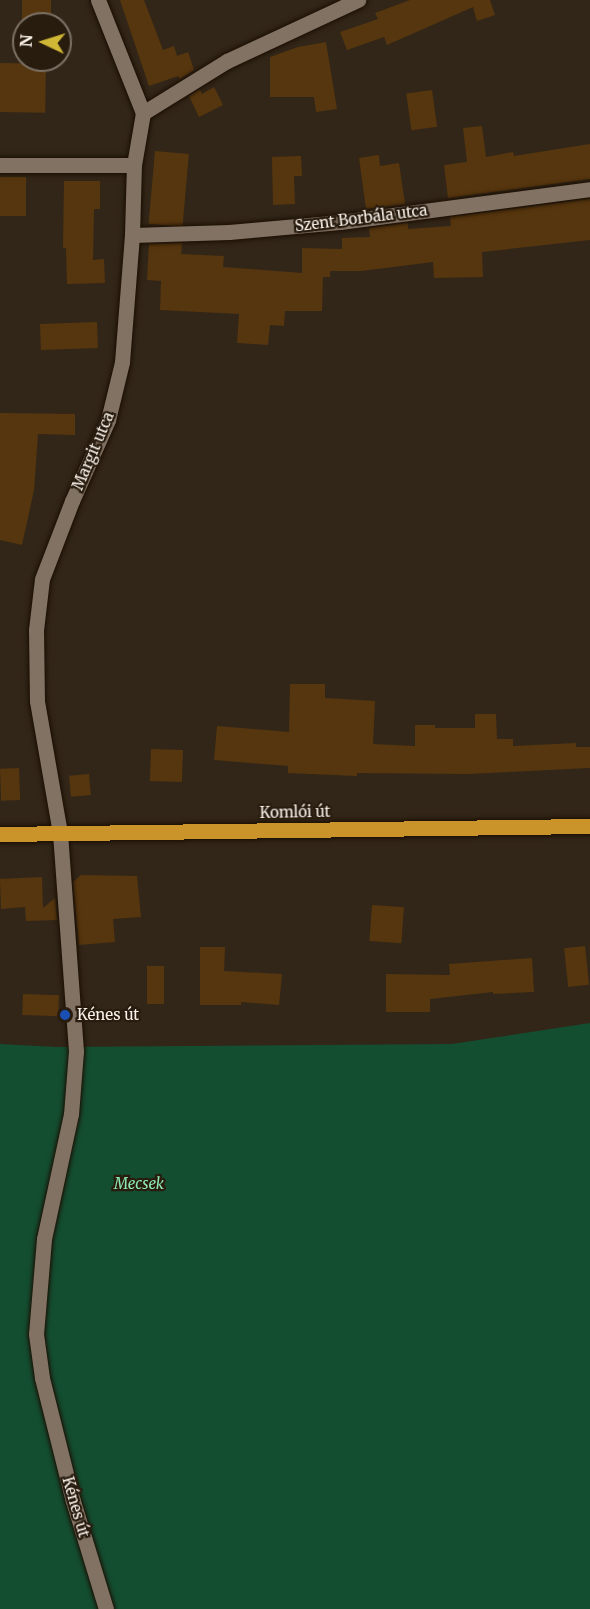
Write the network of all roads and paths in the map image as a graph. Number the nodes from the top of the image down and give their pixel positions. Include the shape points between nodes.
1 (98, 0) edge
2 (358, 0) edge
3 (143, 113) junction
4 (0, 165) edge
5 (134, 165) junction
6 (590, 189) edge
7 (132, 235) junction
8 (590, 826) edge
9 (60, 833) junction
10 (0, 834) edge
11 (106, 1609) edge

1 - 3 street
2 - 3 street via 227,61
3 - 5 street, Margit utca
4 - 5 street
5 - 7 street, Margit utca
6 - 7 street, Szent Borbála utca via 340,222 229,232
7 - 9 street, Margit utca via 122,362 110,411 42,579 36,630 37,701
8 - 9 main road, Komlói út
9 - 10 main road, Komlói út
9 - 11 street, Kénes út via 76,1051 71,1114 44,1239 36,1334 42,1378 70,1490

